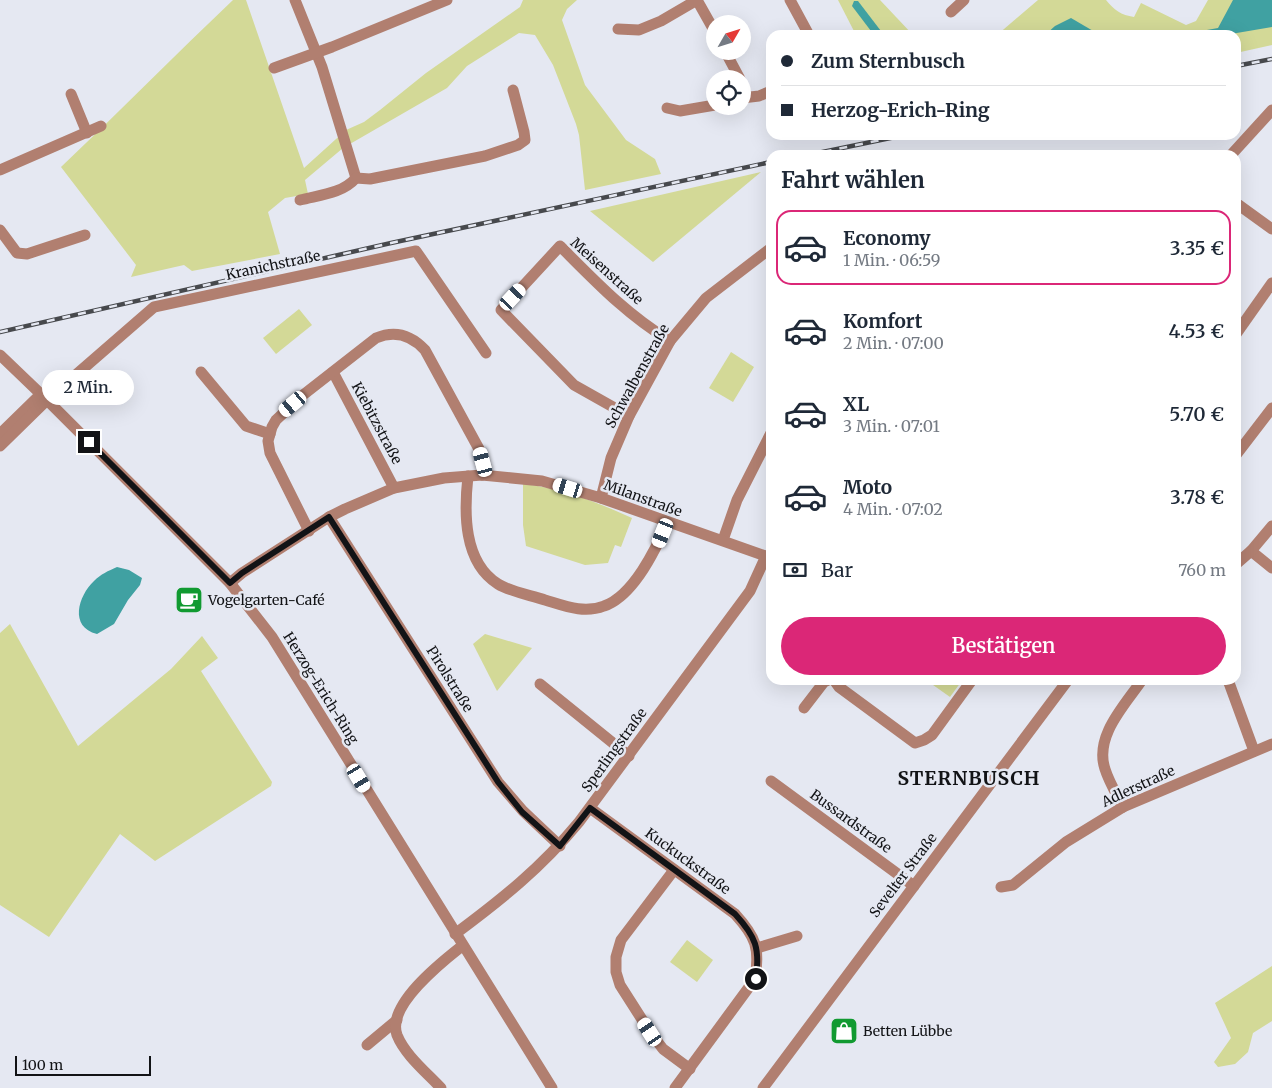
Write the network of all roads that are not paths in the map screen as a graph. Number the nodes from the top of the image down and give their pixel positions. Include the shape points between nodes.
1 (294, 0) edge
2 (447, 0) edge
3 (697, 0) edge
4 (790, 0) edge
5 (964, 0) edge
6 (951, 12) dead end
7 (706, 16) edge
8 (618, 29) dead end
9 (806, 30) edge
10 (316, 52) junction
11 (274, 68) dead end
12 (513, 90) dead end
13 (766, 93) edge
14 (71, 94) dead end
15 (751, 97) edge
16 (706, 107) edge
17 (667, 108) dead end
18 (1272, 110) edge
19 (101, 126) dead end
20 (87, 133) junction
21 (1236, 150) edge
22 (0, 170) edge
23 (356, 178) junction
24 (300, 200) dead end
25 (1241, 206) edge
26 (1272, 229) edge
27 (0, 230) edge
28 (86, 235) dead end
29 (766, 252) edge
30 (1272, 283) edge
31 (1241, 327) edge
32 (670, 341) junction
33 (486, 353) dead end
34 (0, 355) edge
35 (201, 372) dead end
36 (334, 372) junction
37 (44, 397) junction
38 (1272, 408) edge
39 (629, 416) junction
40 (0, 434) edge
41 (270, 434) junction
42 (766, 443) edge
43 (0, 446) edge
44 (1241, 448) edge
45 (482, 475) junction
46 (468, 476) junction
47 (394, 488) junction
48 (602, 498) junction
49 (329, 517) junction
50 (667, 523) junction
51 (1272, 526) edge
52 (309, 531) junction
53 (723, 540) junction
54 (1251, 551) junction
55 (766, 556) edge
56 (1241, 560) edge
57 (766, 562) edge
58 (1272, 568) edge
59 (230, 583) junction
60 (540, 684) dead end
61 (822, 685) edge
62 (838, 685) edge
63 (968, 685) edge
64 (1064, 685) edge
65 (1138, 685) edge
66 (1230, 685) edge
67 (804, 708) dead end
68 (1272, 744) edge
69 (1254, 751) junction
70 (629, 756) junction
71 (771, 781) dead end
72 (1123, 807) junction
73 (590, 808) junction
74 (560, 846) junction
75 (674, 870) junction
76 (914, 886) junction
77 (1001, 887) dead end
78 (455, 934) junction
79 (797, 936) dead end
80 (462, 946) junction
81 (757, 948) junction
82 (397, 1020) junction
83 (367, 1045) dead end
84 (690, 1069) junction
85 (441, 1088) edge
86 (552, 1088) edge
87 (675, 1088) edge
88 (763, 1088) edge

1 - 10 street
2 - 10 street
3 - 7 street
3 - 8 street via 639,30
4 - 9 street
5 - 6 street
10 - 11 street
10 - 23 street
12 - 23 street via 524,132 524,140 518,145 477,158 370,179
13 - 15 street
14 - 20 street
16 - 17 street via 680,111
18 - 21 street
19 - 20 street
20 - 22 street
23 - 24 street via 343,190
25 - 26 street
27 - 28 street via 17,253 27,254
29 - 32 street, Schwalbenstraße via 706,298
30 - 31 street
32 - 39 street, Schwalbenstraße
32 - 39 street, Meisenstraße via 616,303 560,246 501,310 574,385
33 - 37 street, Kranichstraße via 416,251 154,307
34 - 37 street, Herzog-Erich-Ring
35 - 41 street via 246,426
36 - 41 street via 283,413
36 - 45 street via 385,334 402,334 418,343 425,350 479,449
36 - 47 street, Kiebitzstraße
37 - 40 street
37 - 43 street
37 - 59 street, Herzog-Erich-Ring
38 - 44 street
39 - 48 street, Schwalbenstraße via 611,458
41 - 52 street via 268,441 275,464
42 - 53 street via 737,500
45 - 46 street, Milanstraße
45 - 48 street, Milanstraße via 542,481
46 - 47 street, Milanstraße
46 - 50 street via 466,498 470,544 478,563 498,584 567,607 586,610 606,606 622,595 644,568
47 - 49 street, Milanstraße
48 - 50 street, Milanstraße
49 - 52 street, Milanstraße
49 - 74 street, Pirolstraße via 498,782 522,812
50 - 53 street, Milanstraße
51 - 54 street
52 - 59 street, Milanstraße
53 - 55 street, Milanstraße
54 - 56 street
54 - 58 street
57 - 70 street, Sperlingstraße via 750,591
59 - 78 street, Herzog-Erich-Ring via 272,637
60 - 70 street
61 - 67 street
62 - 63 street via 915,742 932,735
64 - 76 street, Sevelter Straße
65 - 72 street via 1111,724 1102,755 1104,768
66 - 69 street
68 - 69 street, Adlerstraße
69 - 72 street, Adlerstraße
70 - 73 street, Sperlingstraße
71 - 76 street, Bussardstraße
72 - 77 street, Adlerstraße via 1066,842 1013,886
73 - 74 street, Sperlingstraße
73 - 75 street, Kuckuckstraße
74 - 78 street, Sperlingstraße via 497,904
75 - 81 street, Kuckuckstraße via 735,914 749,929
75 - 84 street via 621,940 616,972 620,985 650,1032 663,1048
76 - 88 street, Sevelter Straße
78 - 80 street, Herzog-Erich-Ring
79 - 81 street
80 - 82 street via 418,984 405,1001
80 - 86 street, Herzog-Erich-Ring
81 - 84 street, Kuckuckstraße via 756,979
82 - 83 street
82 - 85 street via 396,1033 408,1052
84 - 87 street, Kuckuckstraße

